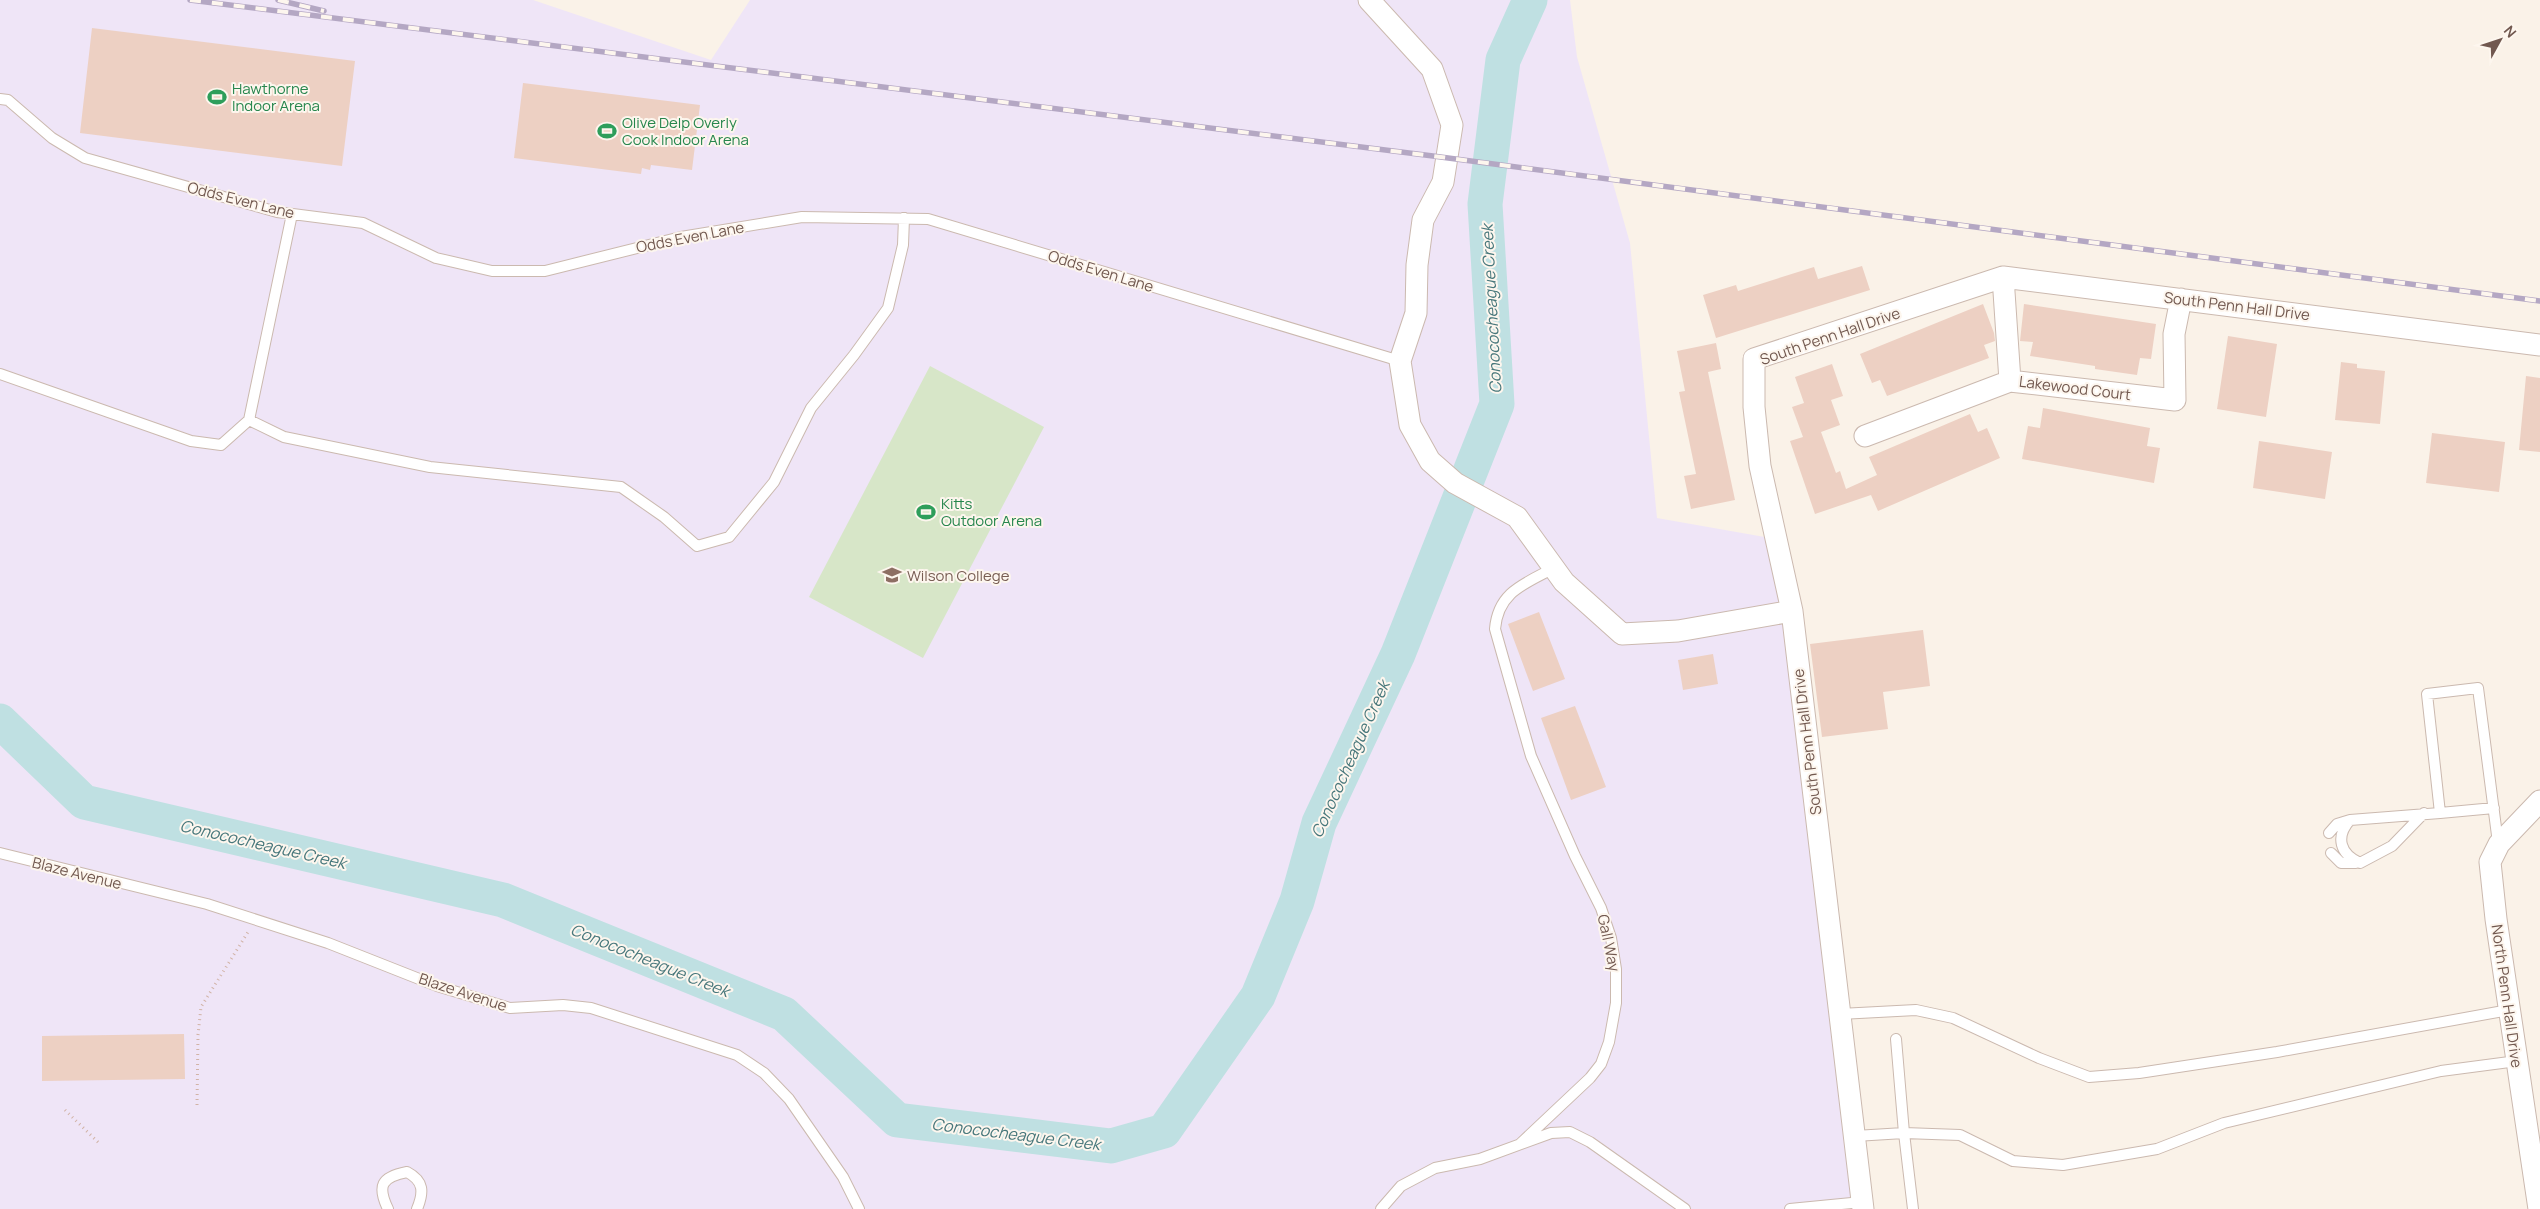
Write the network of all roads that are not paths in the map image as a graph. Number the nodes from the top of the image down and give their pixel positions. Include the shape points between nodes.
1 (1368, 0) edge
2 (0, 99) edge
3 (292, 214) junction
4 (904, 218) junction
5 (2003, 277) junction
6 (2181, 299) junction
7 (2540, 345) edge
8 (1400, 361) junction
9 (0, 374) edge
10 (2010, 381) junction
11 (249, 420) junction
12 (1865, 436) dead end
13 (1554, 568) junction
14 (1792, 611) junction
15 (2540, 801) edge
16 (2494, 808) junction
17 (2440, 813) junction
18 (2424, 814) junction
19 (2350, 820) junction
20 (2329, 833) dead end
21 (2498, 844) junction
22 (2331, 853) dead end
23 (0, 854) edge
24 (2360, 863) junction
25 (2509, 1010) junction
26 (1840, 1014) junction
27 (1896, 1039) dead end
28 (2517, 1061) junction
29 (1904, 1133) junction
30 (1855, 1136) junction
31 (1520, 1144) junction
32 (1863, 1205) edge
33 (388, 1209) edge
34 (417, 1209) edge
35 (860, 1209) edge
36 (1381, 1209) edge
37 (1685, 1209) edge
38 (1790, 1209) edge
39 (1913, 1209) edge
40 (2539, 1209) edge

1 - 8 street via 1432,69 1452,125 1443,182 1423,220 1417,265 1416,313
2 - 3 lane, Odds Even Lane via 8,100 52,138 85,158
3 - 4 lane, Odds Even Lane via 363,223 436,258 492,271 545,271 681,237 802,216
3 - 11 lane
4 - 8 lane, Odds Even Lane via 928,219
4 - 11 lane via 903,245 888,308 811,408 774,482 729,537 697,546 664,517 621,487 430,467 284,437
5 - 6 street, South Penn Hall Drive
5 - 10 street
5 - 14 street, South Penn Hall Drive via 1754,359 1754,407 1760,466
6 - 7 street, South Penn Hall Drive
6 - 10 street, Lakewood Court via 2174,334 2175,400
8 - 13 street via 1410,425 1430,461 1455,483 1517,517
9 - 11 lane via 191,441 221,445
10 - 12 street, Lakewood Court
13 - 14 street via 1564,582 1622,634 1678,631
13 - 31 lane, Gall Way via 1516,589 1502,603 1495,629 1531,756 1567,840 1602,908 1616,969 1616,1003 1609,1042 1601,1064
14 - 26 street, South Penn Hall Drive
15 - 21 street, North Penn Hall Drive
16 - 17 lane
16 - 17 lane via 2478,688 2427,694
16 - 21 lane
17 - 18 lane
18 - 19 lane
18 - 24 lane via 2392,846
19 - 20 lane via 2337,824
19 - 24 lane via 2341,839 2349,858
21 - 25 street, North Penn Hall Drive via 2490,862
22 - 24 lane via 2340,863
23 - 35 lane, Blaze Avenue via 208,904 328,943 437,986 510,1008 562,1005 591,1008 738,1056 764,1073 790,1099
25 - 26 lane via 2277,1052 2139,1073 2089,1077 2039,1058 1954,1018 1916,1010
25 - 28 street, North Penn Hall Drive
26 - 30 street, South Penn Hall Drive
27 - 29 lane
28 - 29 lane via 2441,1071 2224,1124 2157,1149 2064,1165 2012,1161 1960,1135
28 - 40 street, North Penn Hall Drive
29 - 30 lane
29 - 39 lane
30 - 32 street, South Penn Hall Drive
31 - 36 lane, Gall Way via 1480,1159 1435,1168 1401,1186
31 - 37 lane via 1552,1133 1570,1132 1590,1142
32 - 38 lane
33 - 34 lane via 381,1194 384,1184 388,1178 407,1172 422,1186

